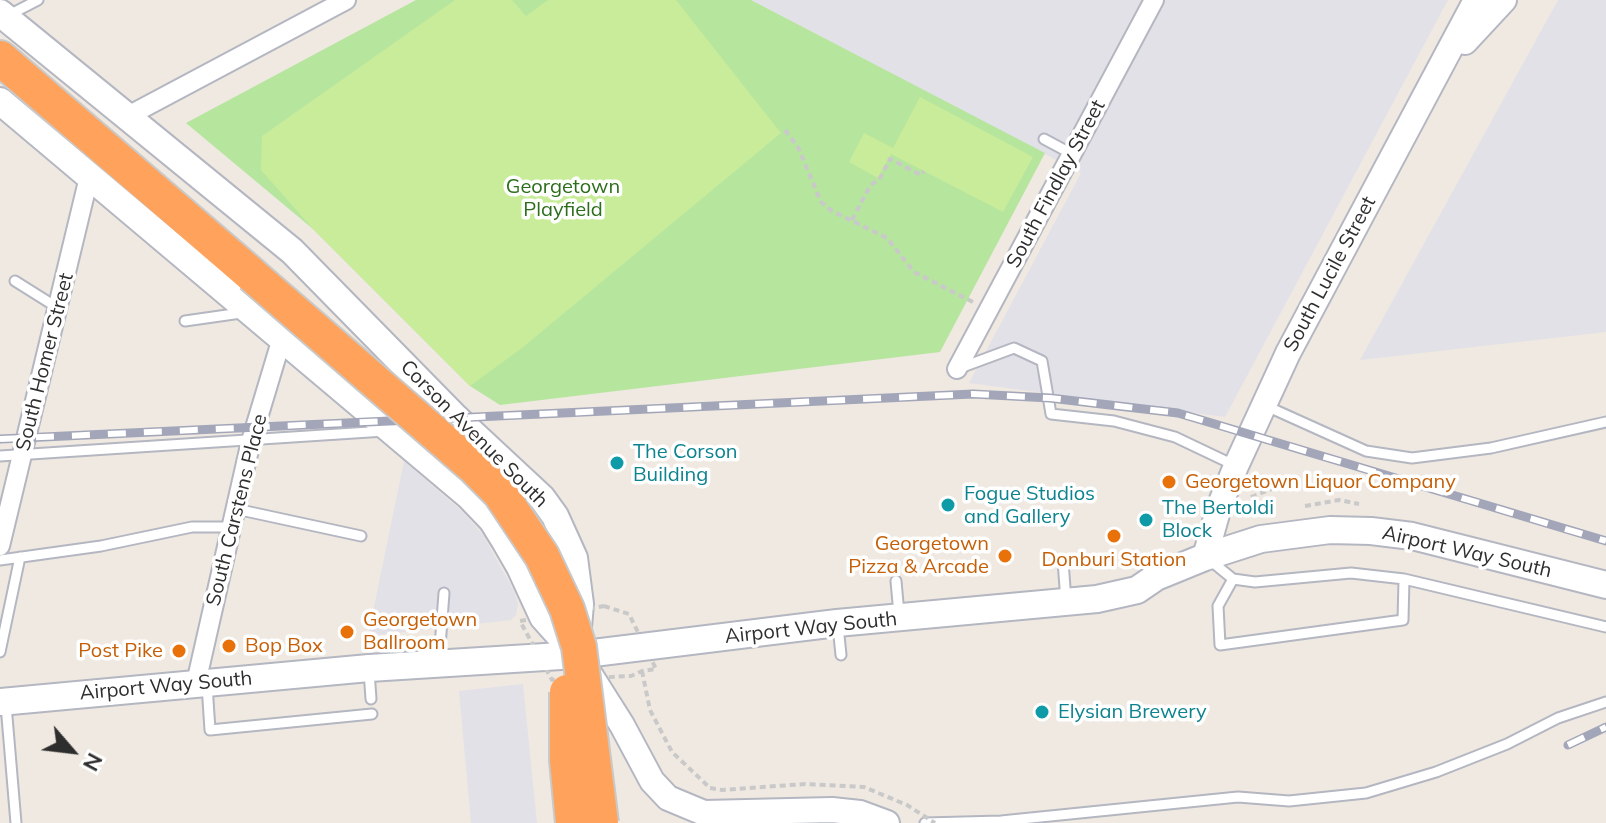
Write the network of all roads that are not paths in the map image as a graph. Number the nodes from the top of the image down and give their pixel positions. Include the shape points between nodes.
1 (38, 0) edge
2 (346, 0) edge
3 (1476, 0) edge
4 (1504, 0) edge
5 (1152, 1) edge
6 (2, 15) edge
7 (0, 58) edge
8 (1431, 84) junction
9 (0, 101) edge
10 (128, 116) junction
11 (1044, 139) dead end
12 (1072, 154) junction
13 (89, 177) junction
14 (15, 281) dead end
15 (58, 308) junction
16 (252, 311) junction
17 (185, 321) dead end
18 (376, 337) junction
19 (282, 338) junction
20 (957, 369) joint
21 (336, 385) junction
22 (1264, 405) junction
23 (1606, 422) edge
24 (393, 431) junction
25 (251, 441) junction
26 (22, 455) junction
27 (0, 456) edge
28 (1236, 466) junction
29 (234, 518) junction
30 (361, 536) dead end
31 (0, 546) edge
32 (20, 557) junction
33 (1205, 557) junction
34 (0, 560) edge
35 (1063, 561) dead end
36 (1233, 579) junction
37 (1404, 579) junction
38 (896, 581) dead end
39 (1606, 585) edge
40 (444, 593) dead end
41 (1066, 602) junction
42 (567, 609) junction
43 (899, 618) junction
44 (837, 623) junction
45 (1606, 627) edge
46 (0, 652) edge
47 (577, 655) junction
48 (841, 655) dead end
49 (439, 663) junction
50 (369, 668) junction
51 (201, 682) junction
52 (371, 699) dead end
53 (3, 702) edge
54 (1606, 702) edge
55 (372, 714) dead end
56 (16, 823) edge
57 (573, 823) edge
58 (601, 823) edge
59 (887, 823) edge
60 (925, 823) edge

1 - 6 lane
2 - 10 street
3 - 8 street, South Lucile Street
4 - 8 street
5 - 12 street, South Findlay Street
6 - 10 main road, Corson Avenue South
7 - 42 highway, bridge via 475,468 520,522
8 - 22 street, South Lucile Street
9 - 13 main road
10 - 18 main road, Corson Avenue South via 292,251
11 - 12 lane
12 - 20 street, South Findlay Street
13 - 15 street, South Homer Street
13 - 16 main road
14 - 15 lane
15 - 26 street, South Homer Street
16 - 17 lane
16 - 19 main road
18 - 21 main road
18 - 47 main road, Corson Avenue South via 555,516 575,563 580,604
19 - 21 main road
19 - 25 street, South Carstens Place
20 - 28 lane via 1014,348 1042,361 1051,414 1114,421 1175,437
21 - 24 main road
22 - 23 lane via 1366,451 1412,458 1491,448
22 - 28 street, South Lucile Street
24 - 25 lane
24 - 47 main road via 492,520 543,617
25 - 26 lane
25 - 29 street, South Carstens Place
26 - 27 lane
26 - 31 street, South Homer Street
28 - 33 street, South Lucile Street
29 - 30 lane
29 - 32 lane
29 - 51 street, South Carstens Place
32 - 34 lane
32 - 46 lane
33 - 36 lane
33 - 39 main road, Airport Way South via 1296,533 1371,531 1412,536
33 - 41 main road, Airport Way South via 1137,590
35 - 41 lane
36 - 37 lane via 1255,582 1351,573
36 - 37 lane via 1218,606 1220,645 1403,620
37 - 45 lane
38 - 43 lane
40 - 49 lane
41 - 43 main road, Airport Way South
42 - 57 highway, bridge via 567,760
42 - 58 highway, bridge via 579,647
43 - 44 main road, Airport Way South
44 - 47 main road, Airport Way South
44 - 48 lane
47 - 49 main road, Airport Way South
47 - 59 street via 652,781 668,798 704,813 832,810
49 - 50 main road, Airport Way South
50 - 51 main road, Airport Way South
50 - 52 lane
51 - 53 main road, Airport Way South
51 - 55 lane via 210,730
53 - 56 lane
54 - 60 lane via 1436,772 1366,793 1289,801 1238,797 1001,821

